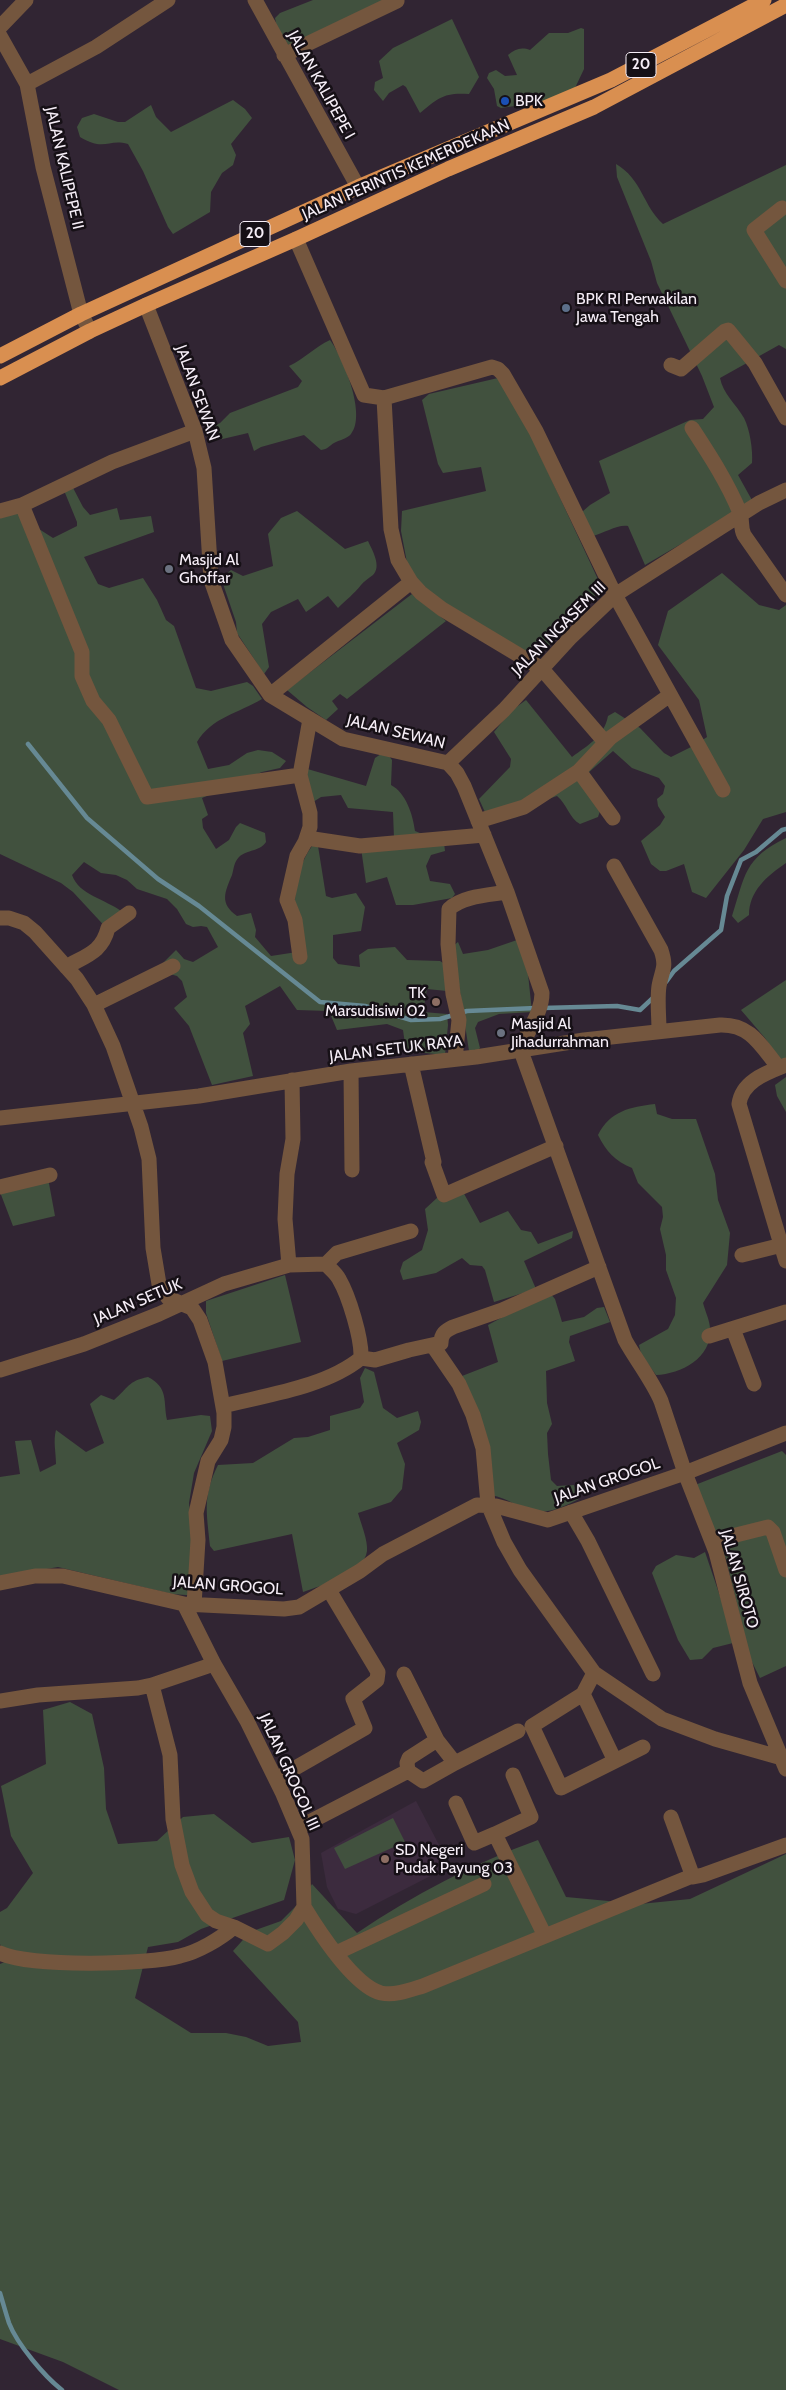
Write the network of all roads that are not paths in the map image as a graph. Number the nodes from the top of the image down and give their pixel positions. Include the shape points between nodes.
1 (26, 0) edge
2 (168, 0) edge
3 (255, 0) edge
4 (764, 0) edge
5 (397, 1) dead end
6 (786, 5) edge
7 (2, 20) edge
8 (0, 36) edge
9 (284, 55) junction
10 (27, 84) junction
11 (358, 188) junction
12 (782, 208) dead end
13 (296, 239) junction
14 (786, 281) edge
15 (146, 305) junction
16 (81, 314) junction
17 (90, 331) junction
18 (0, 356) edge
19 (671, 365) dead end
20 (1, 377) edge
21 (384, 398) junction
22 (786, 418) edge
23 (692, 428) dead end
24 (196, 431) junction
25 (786, 490) edge
26 (22, 505) junction
27 (0, 511) edge
28 (741, 515) junction
29 (410, 582) junction
30 (616, 595) junction
31 (786, 595) edge
32 (542, 669) junction
33 (270, 695) junction
34 (670, 695) junction
35 (310, 719) junction
36 (605, 742) junction
37 (448, 763) junction
38 (579, 771) junction
39 (300, 775) junction
40 (723, 790) dead end
41 (613, 818) dead end
42 (481, 828) junction
43 (307, 838) junction
44 (614, 866) dead end
45 (506, 892) junction
46 (129, 914) dead end
47 (0, 918) edge
48 (300, 956) dead end
49 (173, 966) dead end
50 (66, 967) junction
51 (94, 1005) junction
52 (659, 1031) junction
53 (521, 1051) junction
54 (455, 1059) junction
55 (411, 1064) junction
56 (783, 1066) edge
57 (351, 1071) junction
58 (292, 1080) junction
59 (132, 1104) junction
60 (0, 1118) edge
61 (556, 1146) junction
62 (352, 1170) dead end
63 (50, 1176) dead end
64 (0, 1187) edge
65 (411, 1231) dead end
66 (782, 1245) junction
67 (742, 1255) dead end
68 (786, 1261) edge
69 (326, 1264) junction
70 (289, 1266) junction
71 (599, 1267) junction
72 (182, 1303) junction
73 (786, 1312) edge
74 (733, 1329) junction
75 (709, 1336) dead end
76 (434, 1346) junction
77 (360, 1358) junction
78 (0, 1370) edge
79 (754, 1384) dead end
80 (223, 1406) junction
81 (786, 1433) edge
82 (685, 1473) junction
83 (488, 1504) junction
84 (571, 1512) junction
85 (712, 1541) junction
86 (783, 1549) edge
87 (786, 1570) edge
88 (0, 1584) edge
89 (329, 1590) junction
90 (189, 1604) junction
91 (214, 1664) junction
92 (594, 1673) junction
93 (404, 1674) dead end
94 (653, 1674) dead end
95 (152, 1685) junction
96 (583, 1694) junction
97 (0, 1701) edge
98 (518, 1731) dead end
99 (437, 1740) junction
100 (643, 1746) dead end
101 (615, 1761) junction
102 (785, 1761) edge
103 (455, 1763) junction
104 (408, 1770) junction
105 (513, 1775) dead end
106 (276, 1779) junction
107 (456, 1803) dead end
108 (671, 1817) dead end
109 (298, 1828) junction
110 (495, 1834) junction
111 (786, 1845) edge
112 (692, 1876) junction
113 (484, 1884) dead end
114 (304, 1907) junction
115 (234, 1927) junction
116 (545, 1936) junction
117 (336, 1953) junction
118 (0, 1954) edge

1 - 7 street
2 - 10 street via 96,47
3 - 9 street, JALAN KALIPEPE I
4 - 11 highway, JALAN PERINTIS KEMERDEKAAN / 20 via 611,80
5 - 9 street
6 - 13 highway, JALAN PERINTIS KEMERDEKAAN / 20 via 594,107
8 - 10 street, JALAN KALIPEPE II
9 - 11 street, JALAN KALIPEPE I
10 - 16 street, JALAN KALIPEPE II via 43,167
11 - 16 highway, JALAN PERINTIS KEMERDEKAAN / 20
12 - 14 street via 754,230
13 - 15 highway, JALAN PERINTIS KEMERDEKAAN / 20
13 - 21 street via 362,392 368,397
15 - 17 highway, JALAN PERINTIS KEMERDEKAAN / 20
15 - 24 street, JALAN SEWAN
16 - 17 street
16 - 18 highway, JALAN PERINTIS KEMERDEKAAN / 20
17 - 20 highway, JALAN PERINTIS KEMERDEKAAN / 20
19 - 22 street via 681,369 728,330 764,377
21 - 29 street via 391,529 398,560
21 - 30 street via 492,367 498,369 536,431
23 - 28 street
24 - 26 street via 112,462
24 - 33 street, JALAN SEWAN via 204,468 211,580 232,640
25 - 28 street, JALAN NGASEM III
26 - 27 street
26 - 39 street via 82,652 82,676 94,701 110,720 147,797
28 - 30 street, JALAN NGASEM III
28 - 31 street via 740,527 744,535
29 - 32 street via 442,608
29 - 33 street
30 - 32 street, JALAN NGASEM III
30 - 34 street
32 - 36 street
32 - 37 street, JALAN NGASEM III
33 - 35 street, JALAN SEWAN
34 - 36 street
34 - 40 street
35 - 37 street, JALAN SEWAN via 343,739
35 - 39 street
36 - 38 street
37 - 42 street, JALAN SEWAN via 464,786
38 - 41 street
38 - 42 street via 524,807
39 - 43 street via 311,820
42 - 43 street via 360,846
42 - 45 street, JALAN SEWAN
43 - 48 street via 297,856 287,900 295,920
44 - 52 street via 661,950 666,968 659,991
45 - 53 street, JALAN SEWAN via 542,993 542,1003
45 - 54 street via 469,899 449,909 448,944 457,1013
46 - 50 street via 108,928 105,941 100,946
47 - 50 street via 24,923
49 - 51 street
50 - 51 street
51 - 59 street via 113,1046
52 - 53 street, JALAN SETUK RAYA
52 - 56 street, JALAN SETUK RAYA via 734,1025 745,1029
53 - 54 street, JALAN SETUK RAYA
53 - 61 street, JALAN GROGOL
54 - 55 street, JALAN SETUK RAYA
55 - 57 street, JALAN SETUK RAYA
55 - 61 street via 432,1162 444,1195
56 - 66 street via 749,1083 741,1094 740,1104
57 - 58 street, JALAN SETUK RAYA
57 - 62 street
58 - 59 street, JALAN SETUK RAYA
58 - 70 street via 293,1139 285,1219
59 - 60 street, JALAN SETUK RAYA
59 - 72 street via 149,1158 153,1248 159,1284 168,1298
61 - 71 street, JALAN GROGOL
63 - 64 street
65 - 69 street via 337,1253
66 - 67 street
66 - 68 street
69 - 70 street, JALAN SETUK
69 - 77 street via 339,1278 344,1291 361,1348
70 - 72 street, JALAN SETUK via 224,1284
71 - 76 street via 502,1310 453,1327 441,1337 441,1343
71 - 82 street, JALAN GROGOL via 625,1340 661,1401
72 - 78 street, JALAN SETUK via 84,1344
72 - 80 street via 192,1308 200,1320 215,1362
73 - 74 street
74 - 75 street
74 - 79 street
76 - 77 street via 375,1360
76 - 83 street via 459,1384 473,1414 483,1448
77 - 80 street via 342,1372
80 - 90 street via 221,1440 208,1462 196,1513 198,1540
81 - 82 street
82 - 84 street, JALAN GROGOL
82 - 85 street, JALAN SIROTO
83 - 84 street, JALAN GROGOL via 548,1520
83 - 89 street, JALAN GROGOL via 467,1509 425,1531
83 - 92 street via 520,1570
84 - 94 street
85 - 86 street via 765,1527
85 - 102 street, JALAN SIROTO via 750,1683
86 - 87 street
88 - 90 street, JALAN GROGOL via 35,1576 63,1576
89 - 90 street, JALAN GROGOL via 299,1607 284,1609
89 - 106 street via 378,1672 377,1680 353,1698 365,1728
90 - 91 street, JALAN GROGOL III
91 - 95 street
91 - 106 street, JALAN GROGOL III
92 - 96 street
92 - 102 street via 662,1719
93 - 99 street
95 - 97 street
95 - 115 street via 170,1755 173,1819 182,1865 192,1892 207,1915
96 - 101 street
96 - 101 street via 532,1726 561,1788
98 - 103 street
99 - 103 street
99 - 104 street via 409,1758
100 - 101 street
103 - 104 street via 422,1782
104 - 109 street
105 - 110 street via 531,1817
106 - 109 street, JALAN GROGOL III
107 - 110 street via 474,1843
108 - 112 street
109 - 114 street, JALAN GROGOL III via 303,1853
110 - 116 street
111 - 112 street
112 - 116 street
113 - 117 street
114 - 115 street via 283,1934 268,1944
114 - 117 street
115 - 118 street via 227,1934 193,1951 156,1959 56,1962
116 - 117 street via 431,1983 392,1993 381,1993 362,1982

